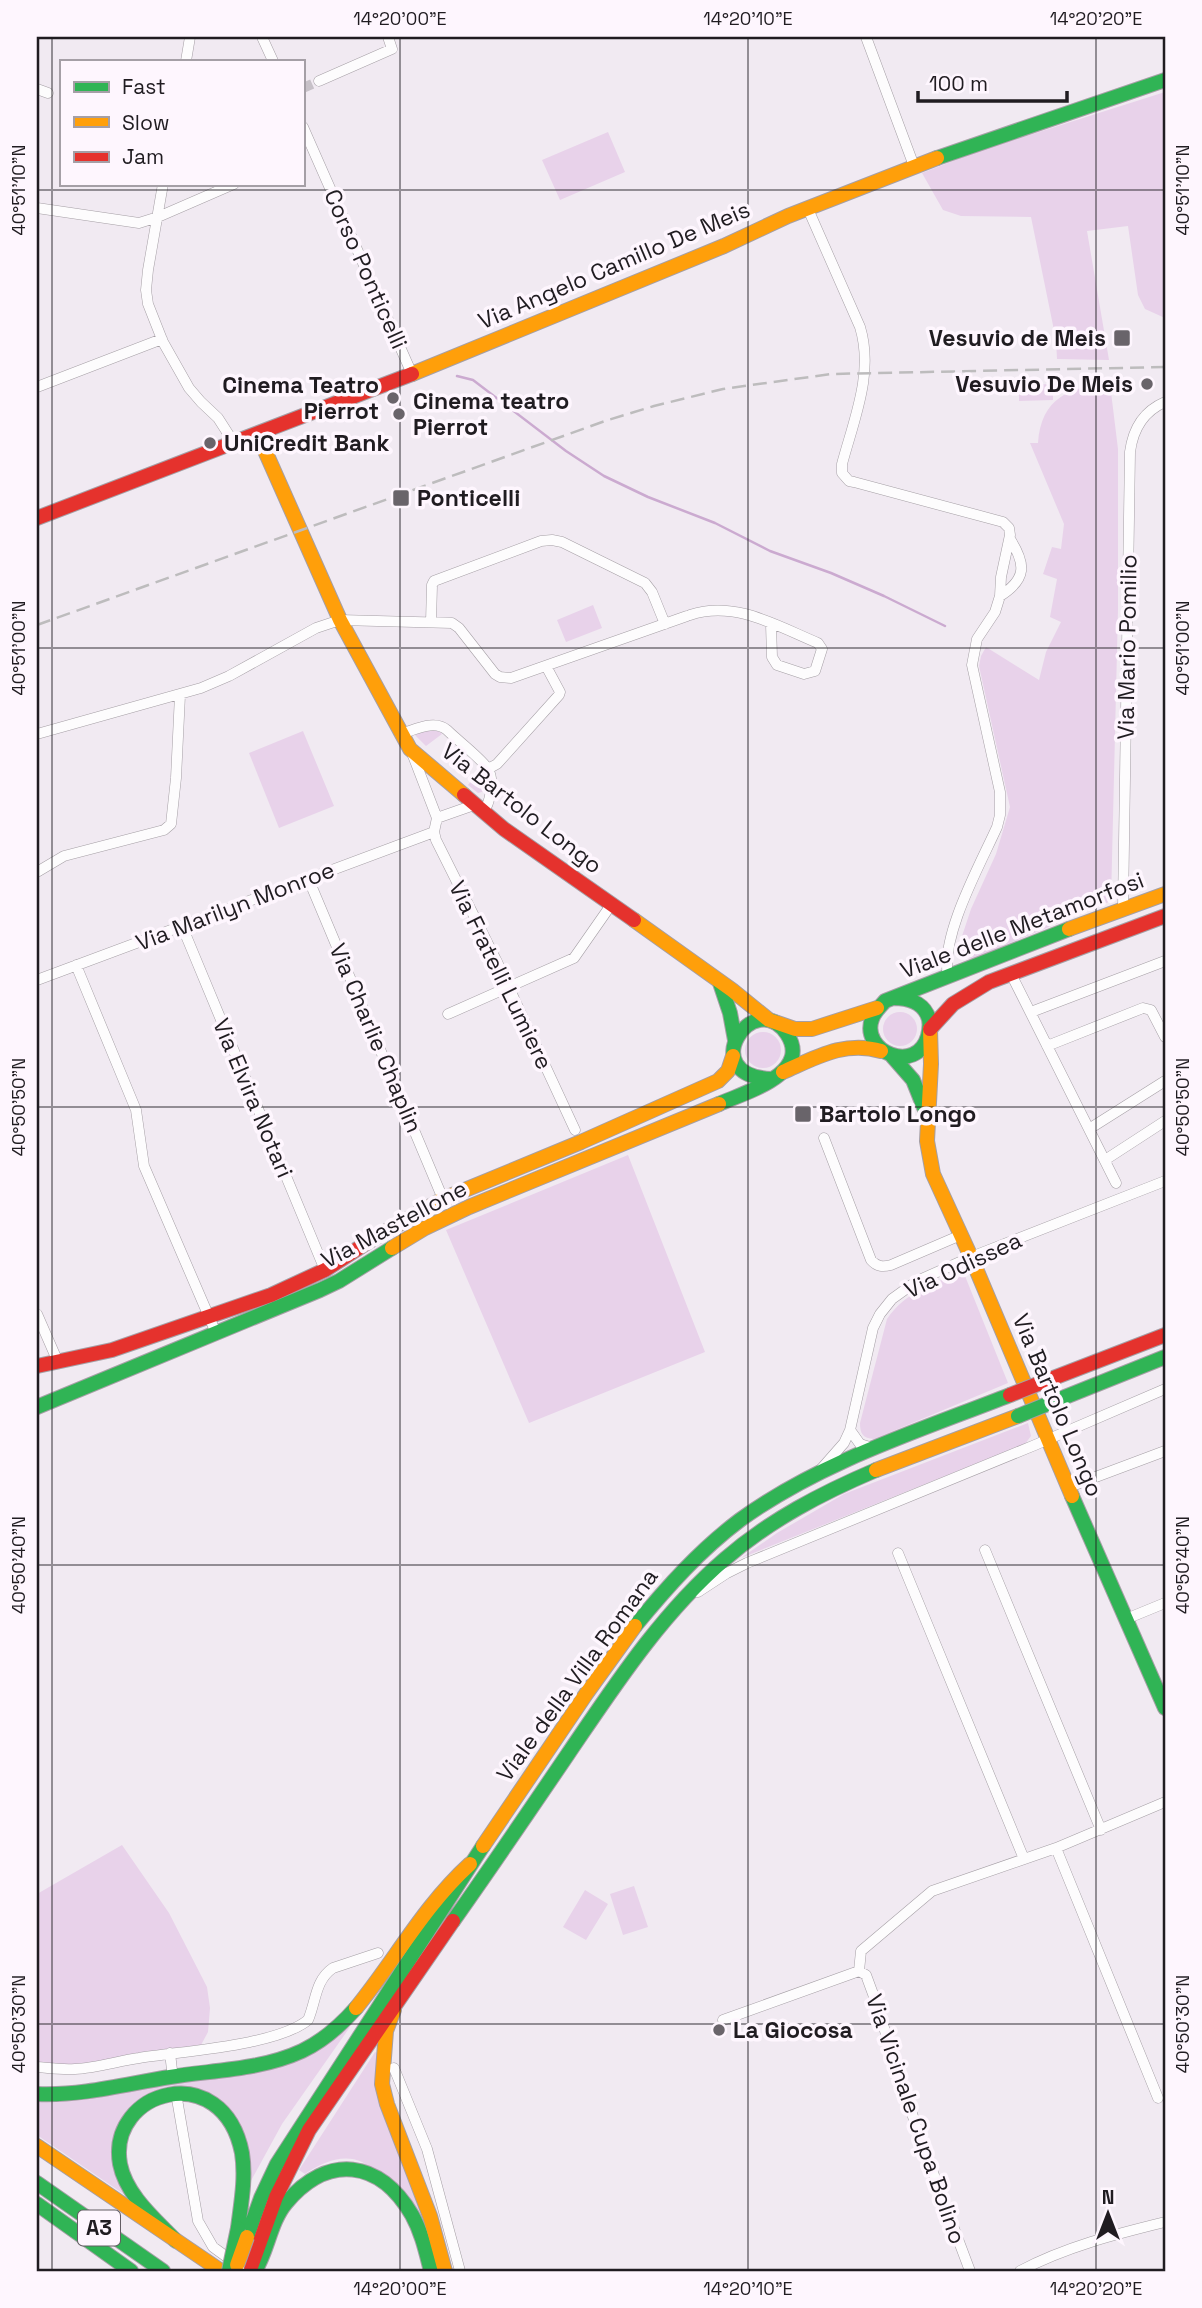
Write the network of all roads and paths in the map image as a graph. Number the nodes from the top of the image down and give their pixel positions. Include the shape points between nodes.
1 (190, 37) edge
2 (262, 37) edge
3 (388, 37) edge
4 (866, 37) edge
5 (186, 60) edge
6 (273, 60) edge
7 (1165, 79) edge
8 (319, 81) tunnel mouth
9 (37, 89) edge
10 (48, 93) dead end
11 (304, 132) edge
12 (308, 151) edge
13 (914, 166) junction
14 (163, 186) edge
15 (229, 186) edge
16 (37, 208) edge
17 (808, 209) junction
18 (158, 217) junction
19 (162, 339) junction
20 (412, 374) junction
21 (37, 387) edge
22 (1165, 402) edge
23 (258, 435) junction
24 (234, 443) junction
25 (37, 518) edge
26 (1010, 539) junction
27 (1000, 596) junction
28 (340, 620) junction
29 (431, 622) junction
30 (665, 624) junction
31 (771, 624) junction
32 (547, 666) junction
33 (180, 695) junction
34 (37, 734) edge
35 (400, 734) junction
36 (410, 750) junction
37 (488, 769) junction
38 (478, 809) junction
39 (437, 818) junction
40 (434, 832) junction
41 (37, 873) edge
42 (308, 878) junction
43 (1165, 894) edge
44 (611, 905) junction
45 (1123, 908) junction
46 (1165, 916) edge
47 (182, 926) junction
48 (1127, 929) junction
49 (1165, 961) edge
50 (76, 965) junction
51 (1012, 974) junction
52 (948, 977) junction
53 (37, 980) edge
54 (720, 983) junction
55 (509, 989) junction
56 (894, 998) junction
57 (877, 1008) junction
58 (1031, 1012) junction
59 (448, 1014) dead end
60 (776, 1023) junction
61 (930, 1029) junction
62 (1165, 1037) edge
63 (734, 1040) junction
64 (1047, 1046) junction
65 (887, 1054) junction
66 (733, 1056) junction
67 (778, 1076) junction
68 (1165, 1081) edge
69 (927, 1115) junction
70 (1165, 1121) edge
71 (1089, 1129) junction
72 (575, 1130) dead end
73 (824, 1138) dead end
74 (1105, 1160) junction
75 (1165, 1181) edge
76 (1116, 1183) dead end
77 (443, 1199) junction
78 (961, 1235) junction
79 (971, 1257) junction
80 (325, 1270) junction
81 (37, 1314) edge
82 (209, 1317) junction
83 (216, 1333) junction
84 (1165, 1335) edge
85 (1165, 1357) edge
86 (58, 1362) junction
87 (37, 1366) edge
88 (1165, 1389) edge
89 (37, 1407) edge
90 (850, 1430) junction
91 (1048, 1440) junction
92 (873, 1448) junction
93 (1165, 1451) edge
94 (809, 1480) junction
95 (1069, 1488) junction
96 (985, 1550) dead end
97 (898, 1553) dead end
98 (897, 1565) dead end
99 (1165, 1603) edge
100 (674, 1607) junction
101 (1126, 1619) junction
102 (1165, 1708) edge
103 (1165, 1802) edge
104 (1101, 1830) junction
105 (1056, 1848) junction
106 (1021, 1860) junction
107 (470, 1864) junction
108 (378, 1953) dead end
109 (859, 1971) junction
110 (394, 2010) junction
111 (723, 2020) dead end
112 (170, 2053) junction
113 (37, 2067) edge
114 (394, 2068) dead end
115 (172, 2070) dead end
116 (37, 2094) edge
117 (1158, 2098) dead end
118 (177, 2099) dead end
119 (37, 2146) edge
120 (37, 2183) edge
121 (37, 2204) edge
122 (37, 2212) edge
123 (1165, 2222) edge
124 (252, 2239) junction
125 (176, 2241) junction
126 (96, 2247) junction
127 (131, 2271) edge
128 (163, 2271) edge
129 (221, 2271) edge
130 (229, 2271) edge
131 (234, 2271) edge
132 (250, 2271) edge
133 (431, 2271) edge
134 (445, 2271) edge
135 (460, 2271) edge
136 (970, 2271) edge
137 (1020, 2271) edge

1 - 5 street
2 - 6 street
3 - 8 street via 392,49
4 - 13 street
7 - 13 main road, Via Angelo Camillo De Meis
9 - 10 street
11 - 12 street, Corso Ponticelli
12 - 20 street, Corso Ponticelli
13 - 17 main road, Via Angelo Camillo De Meis
14 - 18 street
15 - 18 street
16 - 18 street via 129,223
17 - 20 main road, Via Angelo Camillo De Meis
17 - 26 street via 865,345 864,381 842,474 847,480 1003,522
18 - 19 street via 146,290
19 - 21 street
19 - 24 street via 189,388
20 - 23 main road, Via Angelo Camillo De Meis
22 - 45 street, Via Mario Pomilio via 1141,421 1130,452
23 - 24 main road, Via Angelo Camillo De Meis
23 - 28 main road, Via Bartolo Longo
24 - 25 main road, Via Angelo Camillo De Meis
26 - 27 street
26 - 27 street via 1022,564 1017,583
27 - 52 street via 990,622 976,639 972,665 1000,792 1000,815 956,924 948,952
28 - 29 street
28 - 33 street via 316,628 216,683
28 - 35 main road, Via Bartolo Longo
29 - 30 street via 432,585 437,580 552,540 648,585
29 - 32 street via 456,625 500,677
30 - 31 street via 711,609 731,610
30 - 32 street
31 - 31 street via 820,645 816,671 804,674 777,665 772,657
32 - 37 street via 559,695
33 - 34 street
33 - 41 street via 171,824 164,830 64,856
35 - 36 main road, Via Bartolo Longo
35 - 37 street via 441,725
36 - 38 main road, Via Bartolo Longo
36 - 39 street
37 - 38 street via 490,796
38 - 39 street
38 - 44 main road, Via Bartolo Longo
39 - 40 street
40 - 42 street, Via Marilyn Monroe
40 - 55 street, Via Fratelli Lumiere
42 - 47 street, Via Marilyn Monroe
42 - 77 street, Via Charlie Chaplin
43 - 45 main road, Viale delle Metamorfosi
44 - 54 main road, Via Bartolo Longo
44 - 55 street via 575,958
45 - 48 main road
45 - 52 main road, Viale delle Metamorfosi
46 - 48 main road, Viale delle Metamorfosi
47 - 50 street, Via Marilyn Monroe
47 - 80 street, Via Elvira Notari
48 - 51 main road, Viale delle Metamorfosi
49 - 58 street
50 - 53 street, Via Marilyn Monroe
50 - 82 street via 136,1110 144,1166
51 - 58 street
51 - 61 main road, Viale delle Metamorfosi via 961,997
52 - 56 main road, Viale delle Metamorfosi
54 - 60 main road, Via Bartolo Longo
54 - 63 main road
55 - 59 street
55 - 72 street, Via Fratelli Lumiere
56 - 57 main road
56 - 61 main road via 917,1002
57 - 60 main road, Via Bartolo Longo via 813,1029
57 - 65 main road via 870,1028 872,1040
58 - 64 street
60 - 63 main road via 752,1023
60 - 67 main road via 792,1042 792,1058
61 - 65 main road via 920,1050 906,1057
61 - 69 main road, Via Bartolo Longo
62 - 64 street via 1151,1010 1143,1008
63 - 66 main road
64 - 71 street
65 - 67 main road via 855,1045
65 - 69 main road, Via Bartolo Longo via 915,1081
66 - 67 main road via 737,1066 752,1078
66 - 77 main road, Via Mastellone via 718,1081
67 - 83 main road, Via Mastellone via 632,1142 486,1200 425,1228 338,1282
68 - 71 street
69 - 78 main road, Via Bartolo Longo via 933,1174
70 - 74 street
71 - 74 street
73 - 78 street via 875,1265 891,1265
74 - 76 street
75 - 79 street, Via Odissea
77 - 80 main road, Via Mastellone
78 - 79 main road, Via Bartolo Longo
79 - 90 street, Via Odissea via 917,1281 880,1314
79 - 91 main road, Via Bartolo Longo
80 - 82 main road, Via Mastellone
81 - 86 street
82 - 83 street
82 - 86 main road, Via Mastellone via 112,1350
83 - 89 main road, Via Mastellone
84 - 92 main road, Viale della Villa Romana, bridge
85 - 100 main road, Viale della Villa Romana, bridge via 806,1502 731,1553
86 - 87 main road, Via Mastellone
88 - 91 street, Viale della Villa Romana
90 - 92 street via 860,1444
90 - 94 street, Via Odissea via 833,1459
91 - 95 main road, Via Bartolo Longo
91 - 100 street, Viale della Villa Romana via 747,1563
92 - 94 main road, Viale della Villa Romana
93 - 95 street
94 - 107 main road, Viale della Villa Romana via 742,1519 676,1576 645,1612
95 - 101 main road, Via Bartolo Longo
96 - 104 street
97 - 106 street
98 - 106 street
99 - 101 street
100 - 110 main road, Viale della Villa Romana
101 - 102 main road, Via Bartolo Longo
103 - 104 street, Via Vicinale Cupa Bolino
104 - 105 street, Via Vicinale Cupa Bolino
105 - 106 street, Via Vicinale Cupa Bolino
105 - 117 street
106 - 109 street, Via Vicinale Cupa Bolino via 932,1891 861,1951
107 - 116 main road via 438,1895 367,1995 318,2042 254,2064
107 - 124 main road, Viale della Villa Romana via 277,2164
108 - 112 street via 326,1973 320,1979 308,2021 300,2026 273,2036
109 - 111 street, Via Vicinale Cupa Bolino
109 - 136 street, Via Vicinale Cupa Bolino via 866,1975
110 - 124 main road, Viale della Villa Romana via 309,2130
110 - 134 main road via 386,2031 382,2084
112 - 113 street via 84,2069
112 - 115 street
114 - 135 street via 426,2149
118 - 132 street via 198,2221 213,2247
119 - 125 main road
120 - 128 main road, A3
121 - 126 main road, A3
122 - 126 main road, A3
123 - 137 street via 1044,2258
124 - 125 main road via 239,2142 229,2121 200,2096 177,2093 138,2108 125,2125 119,2144 120,2163 135,2197
124 - 130 main road, bridge
124 - 131 main road, Viale della Villa Romana, bridge
124 - 132 main road via 260,2263
124 - 133 main road via 317,2175 347,2166 363,2169 395,2192 423,2239
125 - 129 main road
126 - 127 main road, A3

